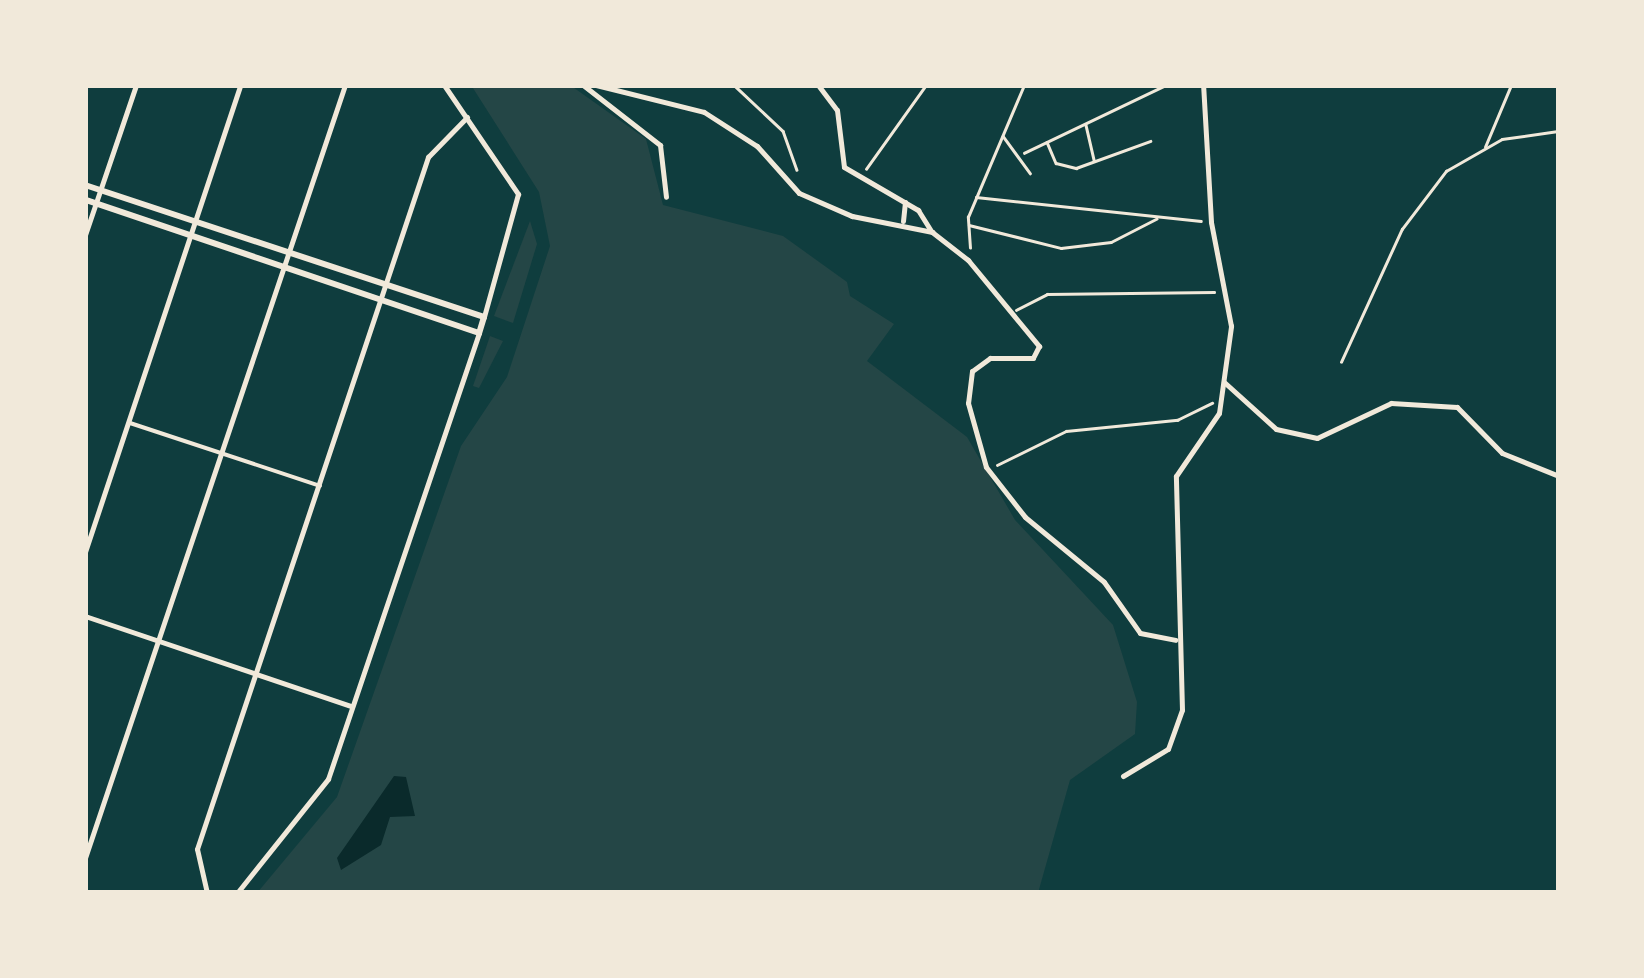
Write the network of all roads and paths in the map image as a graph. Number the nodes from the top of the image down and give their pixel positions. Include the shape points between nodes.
1 (136, 85) edge
2 (240, 85) edge
3 (345, 85) edge
4 (444, 85) edge
5 (583, 85) edge
6 (596, 85) edge
7 (734, 85) edge
8 (750, 85) edge
9 (818, 85) edge
10 (926, 85) edge
11 (1024, 85) edge
12 (1166, 85) edge
13 (1203, 85) edge
14 (1512, 85) edge
15 (744, 93) junction
16 (467, 118) junction
17 (1086, 123) junction
18 (1559, 131) edge
19 (1002, 136) junction
20 (1047, 140) junction
21 (1150, 141) dead end
22 (1485, 146) junction
23 (1024, 153) junction
24 (1095, 162) junction
25 (797, 170) dead end
26 (1030, 173) dead end
27 (857, 177) junction
28 (85, 184) edge
29 (100, 190) junction
30 (666, 197) dead end
31 (976, 197) junction
32 (85, 200) edge
33 (905, 202) junction
34 (96, 203) junction
35 (1156, 220) junction
36 (194, 221) junction
37 (903, 221) junction
38 (1211, 222) junction
39 (968, 225) junction
40 (932, 232) junction
41 (85, 235) edge
42 (190, 235) junction
43 (289, 252) junction
44 (968, 260) junction
45 (284, 266) junction
46 (387, 285) junction
47 (1226, 290) junction
48 (382, 300) junction
49 (1016, 310) junction
50 (484, 317) junction
51 (479, 333) junction
52 (1341, 362) dead end
53 (1224, 382) junction
54 (1221, 405) junction
55 (130, 423) junction
56 (220, 453) junction
57 (986, 466) junction
58 (1559, 476) edge
59 (320, 486) junction
60 (85, 552) edge
61 (85, 616) edge
62 (156, 640) junction
63 (1175, 640) junction
64 (258, 674) junction
65 (352, 706) junction
66 (1123, 776) dead end
67 (85, 858) edge
68 (207, 893) edge
69 (238, 893) edge

1 - 29 street
2 - 36 street
3 - 43 street
4 - 16 street
5 - 30 street via 660,145
6 - 37 street via 682,102 757,146 799,193 889,227
7 - 15 path
8 - 15 path
9 - 27 street via 837,110 840,157
10 - 27 path
11 - 19 path
12 - 17 path
13 - 38 street
14 - 22 lane
15 - 25 path via 783,131
16 - 46 street via 428,157
16 - 50 street via 516,185 512,239
17 - 20 path
17 - 24 path
18 - 22 lane
19 - 23 path
19 - 31 path
20 - 23 path
20 - 24 path via 1056,163
21 - 24 path
22 - 52 lane via 1426,194
23 - 26 path
27 - 33 street
28 - 29 street
29 - 34 street
29 - 36 street
31 - 35 path
31 - 39 path
32 - 34 street
33 - 37 street
33 - 40 street
34 - 41 street
34 - 42 street
35 - 38 path
35 - 39 path via 1111,242 1062,248
36 - 42 street
36 - 43 street
37 - 40 street
38 - 47 street
39 - 44 path
40 - 44 street
42 - 45 street
42 - 55 street
43 - 45 street
43 - 46 street
44 - 49 street
45 - 48 street
45 - 56 street
46 - 48 street
46 - 50 street
47 - 49 path via 1047,294
47 - 53 street
48 - 51 street
48 - 59 street
49 - 57 street via 1037,356 990,358 967,387
50 - 51 street
51 - 65 street
53 - 54 street
53 - 58 street via 1276,429 1317,438 1391,403 1457,407 1502,453
54 - 57 path via 1202,401 1201,412 1178,420 1066,431 1027,456
54 - 63 street via 1176,476 1185,561
55 - 56 street
55 - 60 street
56 - 59 street
56 - 62 street
57 - 63 street via 1025,517 1104,582 1140,633
59 - 64 street
61 - 62 street
62 - 64 street
62 - 67 street
63 - 66 street via 1178,728 1150,765
64 - 65 street
64 - 68 street via 197,849
65 - 69 street via 313,806

